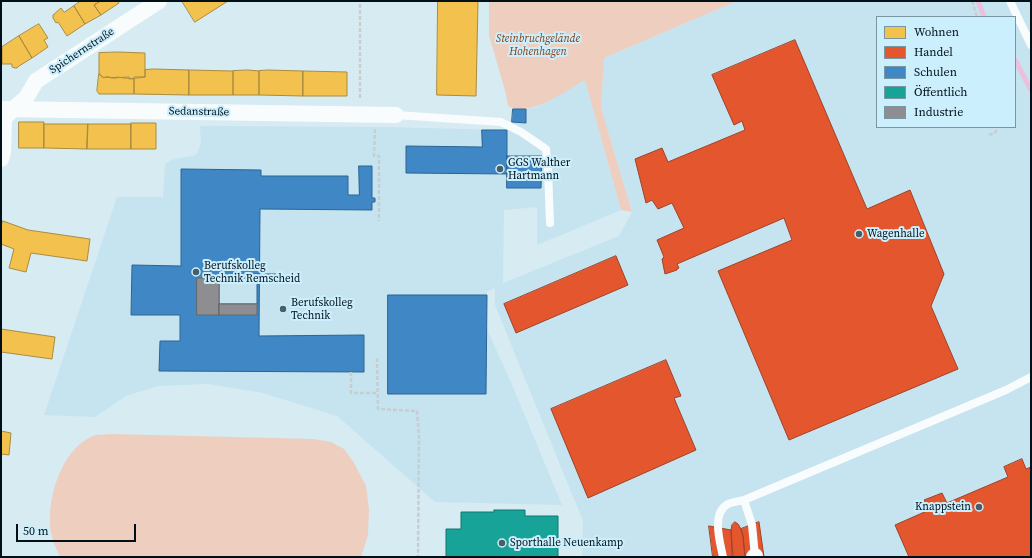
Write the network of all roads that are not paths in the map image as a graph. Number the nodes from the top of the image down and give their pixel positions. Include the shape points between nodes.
1 (159, 1) edge
2 (1010, 1) edge
3 (1031, 45) edge
4 (7, 109) edge
5 (396, 115) joint
6 (1, 159) edge
7 (550, 223) dead end
8 (1031, 377) edge
9 (744, 500) junction
10 (754, 556) edge
11 (723, 557) edge

1 - 4 street, Spichernstraße via 36,81 26,98
2 - 3 lane
4 - 5 street, Sedanstraße
4 - 6 street, Spichernstraße
5 - 7 lane via 501,122 546,149
8 - 9 lane via 1006,390
9 - 10 lane via 752,525
9 - 11 lane via 728,504 720,511 718,520

